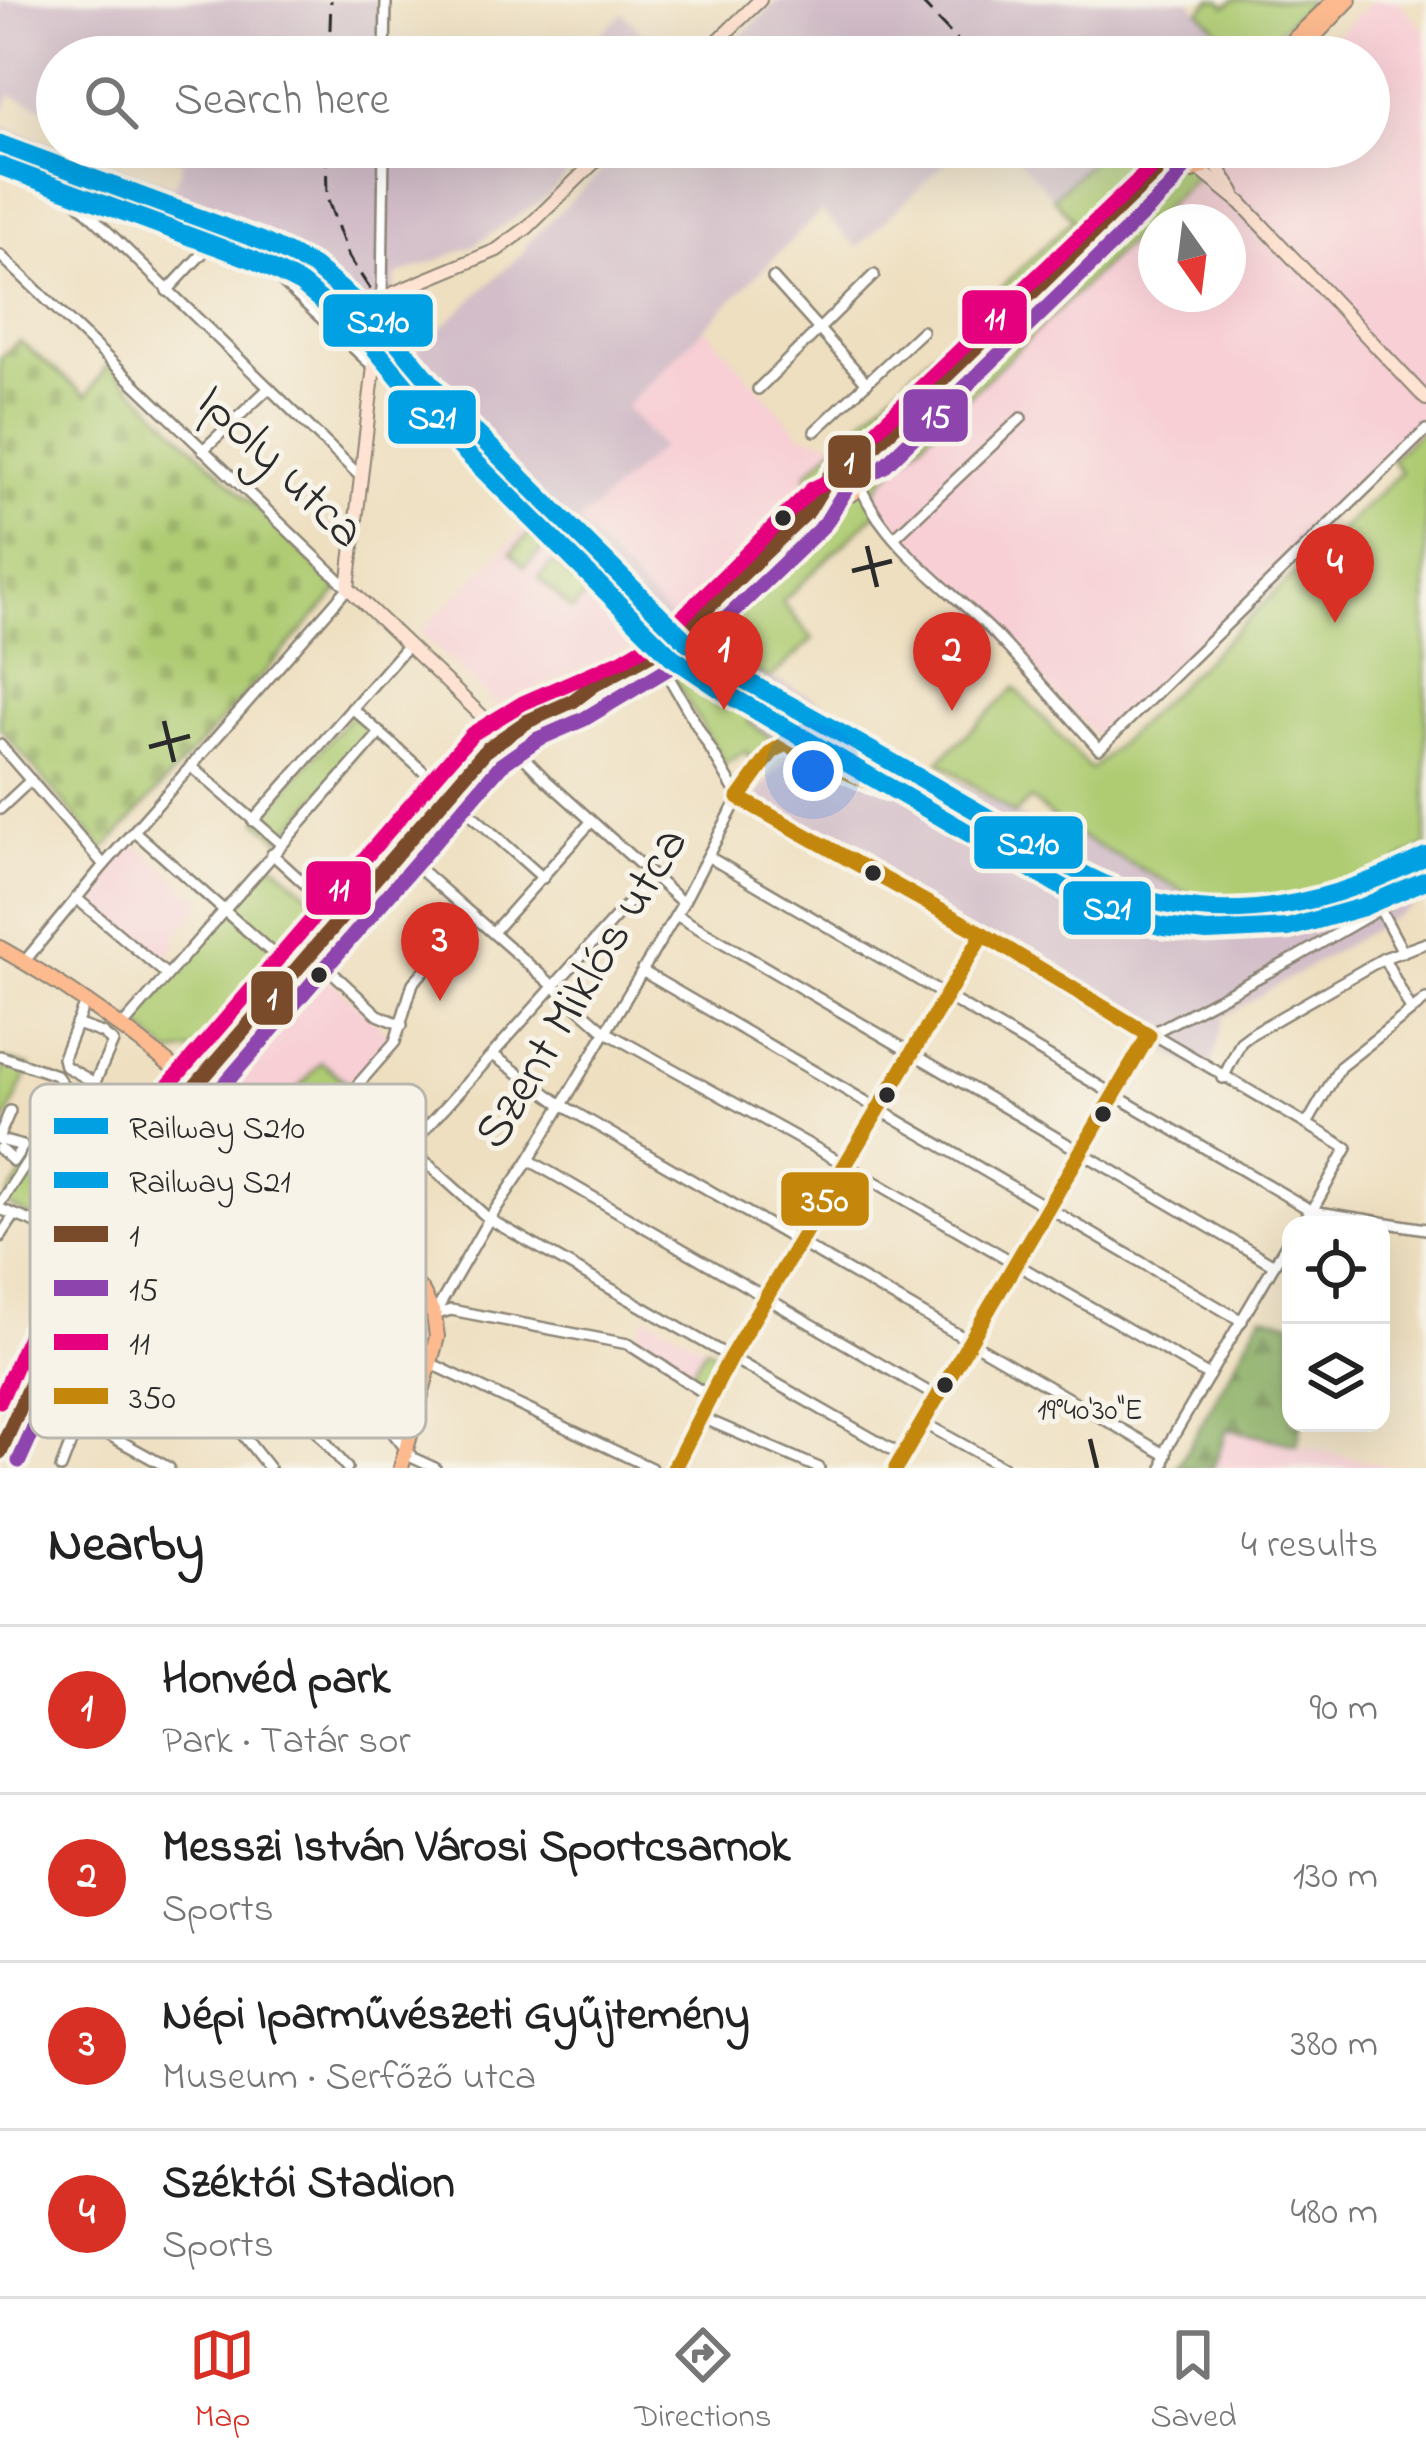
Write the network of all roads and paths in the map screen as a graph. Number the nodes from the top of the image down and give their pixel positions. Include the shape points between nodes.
1 (386, 0) edge
2 (760, 0) edge
3 (1335, 0) edge
4 (1349, 0) edge
5 (385, 36) edge
6 (723, 36) edge
7 (1298, 36) edge
8 (1314, 36) edge
9 (0, 157) edge
10 (36, 164) edge
11 (42, 168) edge
12 (384, 168) edge
13 (588, 168) edge
14 (1158, 168) edge
15 (1189, 168) edge
16 (1193, 168) edge
17 (1221, 168) edge
18 (1191, 170) junction
19 (1241, 203) junction
20 (0, 255) edge
21 (874, 275) dead end
22 (773, 278) dead end
23 (167, 291) junction
24 (382, 298) junction
25 (819, 329) junction
26 (922, 331) dead end
27 (376, 369) junction
28 (867, 383) junction
29 (268, 388) junction
30 (758, 389) dead end
31 (1426, 399) edge
32 (1021, 418) dead end
33 (1426, 430) edge
34 (815, 431) dead end
35 (203, 450) junction
36 (844, 466) junction
37 (362, 478) junction
38 (858, 480) junction
39 (828, 483) junction
40 (843, 497) junction
41 (885, 526) junction
42 (894, 538) junction
43 (348, 588) junction
44 (408, 645) junction
45 (659, 657) junction
46 (671, 681) dead end
47 (352, 708) junction
48 (380, 733) junction
49 (504, 736) junction
50 (0, 745) edge
51 (190, 766) junction
52 (837, 766) dead end
53 (31, 780) junction
54 (447, 793) junction
55 (740, 798) junction
56 (0, 809) edge
57 (253, 820) junction
58 (591, 822) junction
59 (134, 830) junction
60 (281, 844) junction
61 (398, 850) junction
62 (272, 854) junction
63 (709, 857) junction
64 (104, 865) junction
65 (652, 877) junction
66 (543, 878) junction
67 (1426, 882) edge
68 (76, 898) junction
69 (682, 903) junction
70 (224, 909) junction
71 (1380, 909) junction
72 (676, 915) junction
73 (340, 916) junction
74 (474, 916) junction
75 (494, 932) junction
76 (983, 934) junction
77 (1426, 943) edge
78 (1403, 952) junction
79 (3, 956) edge
80 (278, 958) dead end
81 (1384, 958) junction
82 (24, 962) junction
83 (642, 971) junction
84 (333, 973) dead end
85 (166, 974) junction
86 (554, 986) junction
87 (944, 997) junction
88 (1426, 998) edge
89 (85, 1002) junction
90 (1411, 1010) junction
91 (76, 1024) junction
92 (402, 1025) junction
93 (122, 1027) junction
94 (606, 1032) junction
95 (1148, 1035) junction
96 (913, 1052) junction
97 (493, 1055) junction
98 (0, 1056) edge
99 (1223, 1078) junction
100 (95, 1083) joint
101 (61, 1084) edge
102 (195, 1084) joint
103 (359, 1084) edge
104 (1114, 1095) junction
105 (562, 1105) junction
106 (881, 1108) junction
107 (10, 1111) dead end
108 (1307, 1124) junction
109 (426, 1129) edge
110 (0, 1141) edge
111 (1080, 1151) junction
112 (30, 1158) edge
113 (529, 1160) junction
114 (426, 1163) edge
115 (846, 1165) junction
116 (0, 1206) edge
117 (1048, 1208) junction
118 (1312, 1211) junction
119 (14, 1216) junction
120 (1307, 1216) edge
121 (489, 1219) junction
122 (30, 1222) edge
123 (1426, 1229) edge
124 (0, 1237) edge
125 (800, 1243) junction
126 (1282, 1251) edge
127 (1015, 1264) junction
128 (1274, 1265) junction
129 (767, 1296) junction
130 (426, 1303) edge
131 (434, 1316) junction
132 (1242, 1321) junction
133 (970, 1340) junction
134 (730, 1358) junction
135 (430, 1363) junction
136 (1209, 1376) junction
137 (426, 1377) edge
138 (30, 1386) edge
139 (709, 1396) junction
140 (937, 1397) junction
141 (698, 1416) junction
142 (922, 1422) junction
143 (74, 1438) edge
144 (115, 1438) edge
145 (245, 1438) edge
146 (322, 1438) edge
147 (398, 1438) edge
148 (409, 1438) edge
149 (406, 1448) junction
150 (0, 1452) edge
151 (1166, 1455) junction
152 (903, 1456) junction
153 (61, 1468) edge
154 (169, 1468) edge
155 (269, 1468) edge
156 (347, 1468) edge
157 (400, 1468) edge
158 (434, 1468) edge
159 (652, 1468) edge
160 (674, 1468) edge
161 (819, 1468) edge
162 (896, 1468) edge
163 (1006, 1468) edge
164 (1162, 1468) edge

1 - 5 street
2 - 6 street
3 - 7 main road
4 - 8 main road
9 - 10 street
11 - 23 street
12 - 24 street
13 - 24 street via 497,250
14 - 36 main road via 868,452
15 - 18 main road
16 - 18 main road
17 - 19 street
18 - 19 street
18 - 38 main road
19 - 31 street
20 - 35 street, Ipoly utca
21 - 25 street
22 - 25 street
23 - 27 street via 214,242 240,243
23 - 29 street
24 - 27 street
25 - 28 street
25 - 30 street
26 - 28 street
27 - 37 street
28 - 34 street
29 - 35 street
29 - 37 street
32 - 42 street
33 - 42 street via 1099,748
35 - 43 street, Ipoly utca
36 - 38 main road
36 - 39 main road
37 - 43 street
38 - 40 main road
38 - 41 street
39 - 40 main road
39 - 45 main road
40 - 41 street
40 - 45 main road via 818,512 687,642
41 - 42 street
43 - 44 street, Ipoly utca
43 - 51 street
44 - 47 street
44 - 49 street, Ipoly utca
45 - 49 main road
46 - 55 street
47 - 48 street
47 - 57 street
48 - 54 street
48 - 60 street
49 - 54 main road
49 - 58 street
50 - 53 street
51 - 57 street
51 - 59 street
52 - 55 street, Szent Miklós utca via 781,746
53 - 56 street
53 - 64 street
54 - 61 main road
54 - 66 street
55 - 63 street, Szent Miklós utca
55 - 76 street
57 - 60 street
58 - 65 street
58 - 66 street
59 - 64 street
59 - 70 street
60 - 62 street
61 - 73 main road
61 - 74 street
62 - 70 street
62 - 73 street
63 - 69 street, Szent Miklós utca
63 - 87 street
64 - 68 street
65 - 69 street
65 - 86 street
66 - 75 street
67 - 71 street
68 - 82 street
68 - 85 street
69 - 72 street, Szent Miklós utca
70 - 80 street
70 - 85 street
71 - 78 street
71 - 95 street
72 - 83 street, Szent Miklós utca
72 - 96 street
73 - 102 main road
74 - 75 street
74 - 92 street via 413,983
75 - 86 street
76 - 87 street
76 - 95 street
77 - 78 street
78 - 81 street
79 - 82 main road
81 - 90 street
81 - 99 street via 1253,1033
82 - 89 main road
83 - 94 street, Szent Miklós utca
83 - 106 street
84 - 92 street via 378,1016
85 - 93 street
86 - 94 street
86 - 97 street
87 - 96 street
87 - 104 street
88 - 90 street
89 - 91 street
89 - 93 main road
90 - 108 street via 1340,1067
91 - 100 street via 65,1066
91 - 100 street via 113,1042
92 - 103 street
93 - 102 main road
94 - 105 street, Szent Miklós utca
94 - 115 street
95 - 99 street
95 - 104 street
96 - 106 street
96 - 111 street
97 - 105 street
97 - 109 street
98 - 101 street via 56,1075
99 - 108 street
104 - 111 street
104 - 118 street
105 - 113 street, Szent Miklós utca
105 - 125 street
106 - 115 street
106 - 117 street
107 - 110 street
108 - 118 street via 1347,1148
111 - 117 street
111 - 128 street
112 - 116 street
113 - 121 street, Szent Miklós utca
113 - 129 street
114 - 121 street
115 - 125 street
115 - 127 street
116 - 119 street
117 - 127 street
117 - 132 street
118 - 120 street
118 - 123 street
119 - 122 street
119 - 124 street
121 - 131 street, Szent Miklós utca
121 - 134 street
125 - 129 street
125 - 133 street
126 - 128 street
127 - 133 street
127 - 136 street
128 - 132 street
129 - 134 street
129 - 140 street
130 - 131 main road
131 - 135 main road
131 - 139 street via 451,1310 628,1344
132 - 136 street
133 - 140 street
133 - 151 street
134 - 139 street
134 - 152 street
135 - 137 main road
135 - 159 street
136 - 151 street
138 - 150 street
139 - 141 street
140 - 142 street
141 - 160 street
141 - 161 street
142 - 152 street
142 - 163 street
143 - 153 street
144 - 154 street
145 - 155 street
146 - 156 street
147 - 149 street
148 - 149 main road
149 - 157 main road
149 - 158 street
151 - 164 street
152 - 162 street

